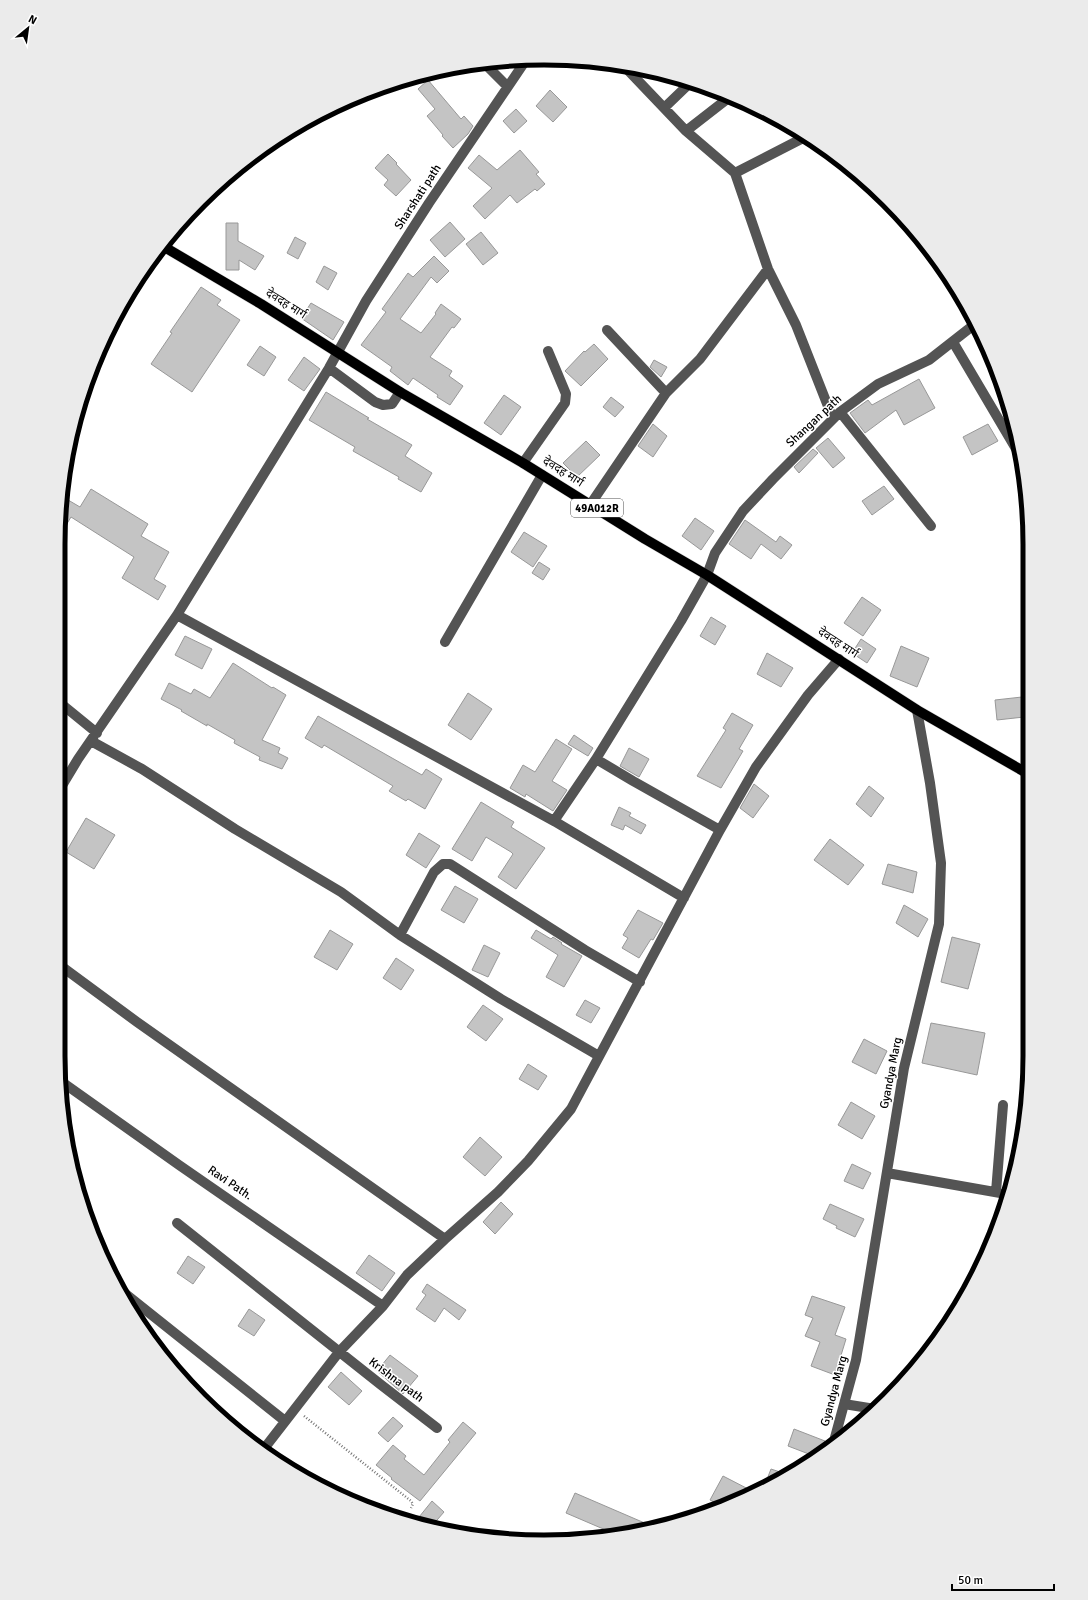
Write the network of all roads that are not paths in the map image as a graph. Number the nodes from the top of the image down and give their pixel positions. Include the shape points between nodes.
1 (522, 66) edge
2 (488, 68) edge
3 (631, 73) edge
4 (507, 86) junction
5 (686, 87) edge
6 (725, 100) edge
7 (664, 108) junction
8 (686, 130) junction
9 (800, 140) edge
10 (734, 173) junction
11 (167, 248) edge
12 (768, 269) junction
13 (971, 327) edge
14 (607, 330) dead end
15 (953, 342) junction
16 (548, 351) dead end
17 (338, 353) junction
18 (329, 368) junction
19 (400, 392) junction
20 (666, 393) junction
21 (837, 415) junction
22 (1012, 442) edge
23 (523, 463) junction
24 (542, 475) junction
25 (590, 504) junction
26 (931, 526) dead end
27 (706, 575) junction
28 (177, 615) junction
29 (445, 642) dead end
30 (839, 659) junction
31 (65, 708) edge
32 (917, 710) junction
33 (94, 737) junction
34 (596, 758) junction
35 (1023, 771) edge
36 (65, 781) edge
37 (554, 821) junction
38 (720, 830) junction
39 (684, 898) junction
40 (400, 935) junction
41 (65, 969) edge
42 (640, 982) junction
43 (599, 1056) junction
44 (66, 1085) edge
45 (1003, 1105) dead end
46 (887, 1173) junction
47 (1001, 1193) edge
48 (177, 1223) dead end
49 (445, 1239) junction
50 (130, 1298) edge
51 (383, 1306) junction
52 (339, 1352) junction
53 (844, 1404) junction
54 (869, 1408) edge
55 (286, 1421) junction
56 (437, 1428) dead end
57 (835, 1437) edge
58 (266, 1446) edge

1 - 4 street, Sharshati path
2 - 4 street
3 - 7 street
4 - 17 street, Sharshati path via 366,301
5 - 7 street
6 - 8 street
7 - 8 street
8 - 10 street
9 - 10 street
10 - 12 street
11 - 17 main road, देवदह मार्ग / 49A012R
12 - 20 street via 700,359
12 - 21 street
13 - 15 street, Shangan path
14 - 20 street
15 - 21 street, Shangan path via 929,360 878,384
15 - 22 street
16 - 23 street via 566,394 565,403
17 - 18 street, Sharshati path
17 - 19 main road, देवदह मार्ग / 49A012R
18 - 19 street via 375,402 383,405 392,404
18 - 28 street, Sharshati path
19 - 23 main road, देवदह मार्ग / 49A012R
20 - 25 street
21 - 26 street
21 - 27 street, Shangan path via 743,511 715,553
23 - 24 main road, देवदह मार्ग / 49A012R
24 - 25 main road, देवदह मार्ग / 49A012R
24 - 29 street
25 - 27 main road, देवदह मार्ग / 49A012R
27 - 30 main road, देवदह मार्ग / 49A012R
27 - 34 street, Shangan path via 655,664
28 - 33 street, Sharshati path
28 - 37 street
30 - 32 main road, देवदह मार्ग / 49A012R
30 - 38 street via 808,695 760,762
31 - 33 street
32 - 35 main road, देवदह मार्ग / 49A012R
32 - 46 street, Gyandya Marg via 942,863 939,924 904,1068
33 - 36 street, Sharshati path
33 - 40 street via 235,828 341,892
34 - 37 street, Shangan path
34 - 38 street
37 - 39 street
38 - 39 street
39 - 42 street
40 - 42 street via 434,872 443,864 450,864
40 - 43 street
41 - 49 street
42 - 43 street
43 - 49 street via 571,1109 553,1133 498,1192
44 - 51 street, Ravi Path.
45 - 47 street
46 - 47 street
46 - 53 street, Gyandya Marg via 856,1360
48 - 52 street, Krishna path
49 - 51 street via 408,1275
50 - 55 street
51 - 52 street
52 - 55 street
52 - 56 street, Krishna path
53 - 54 street
53 - 57 street, Gyandya Marg
55 - 58 street

